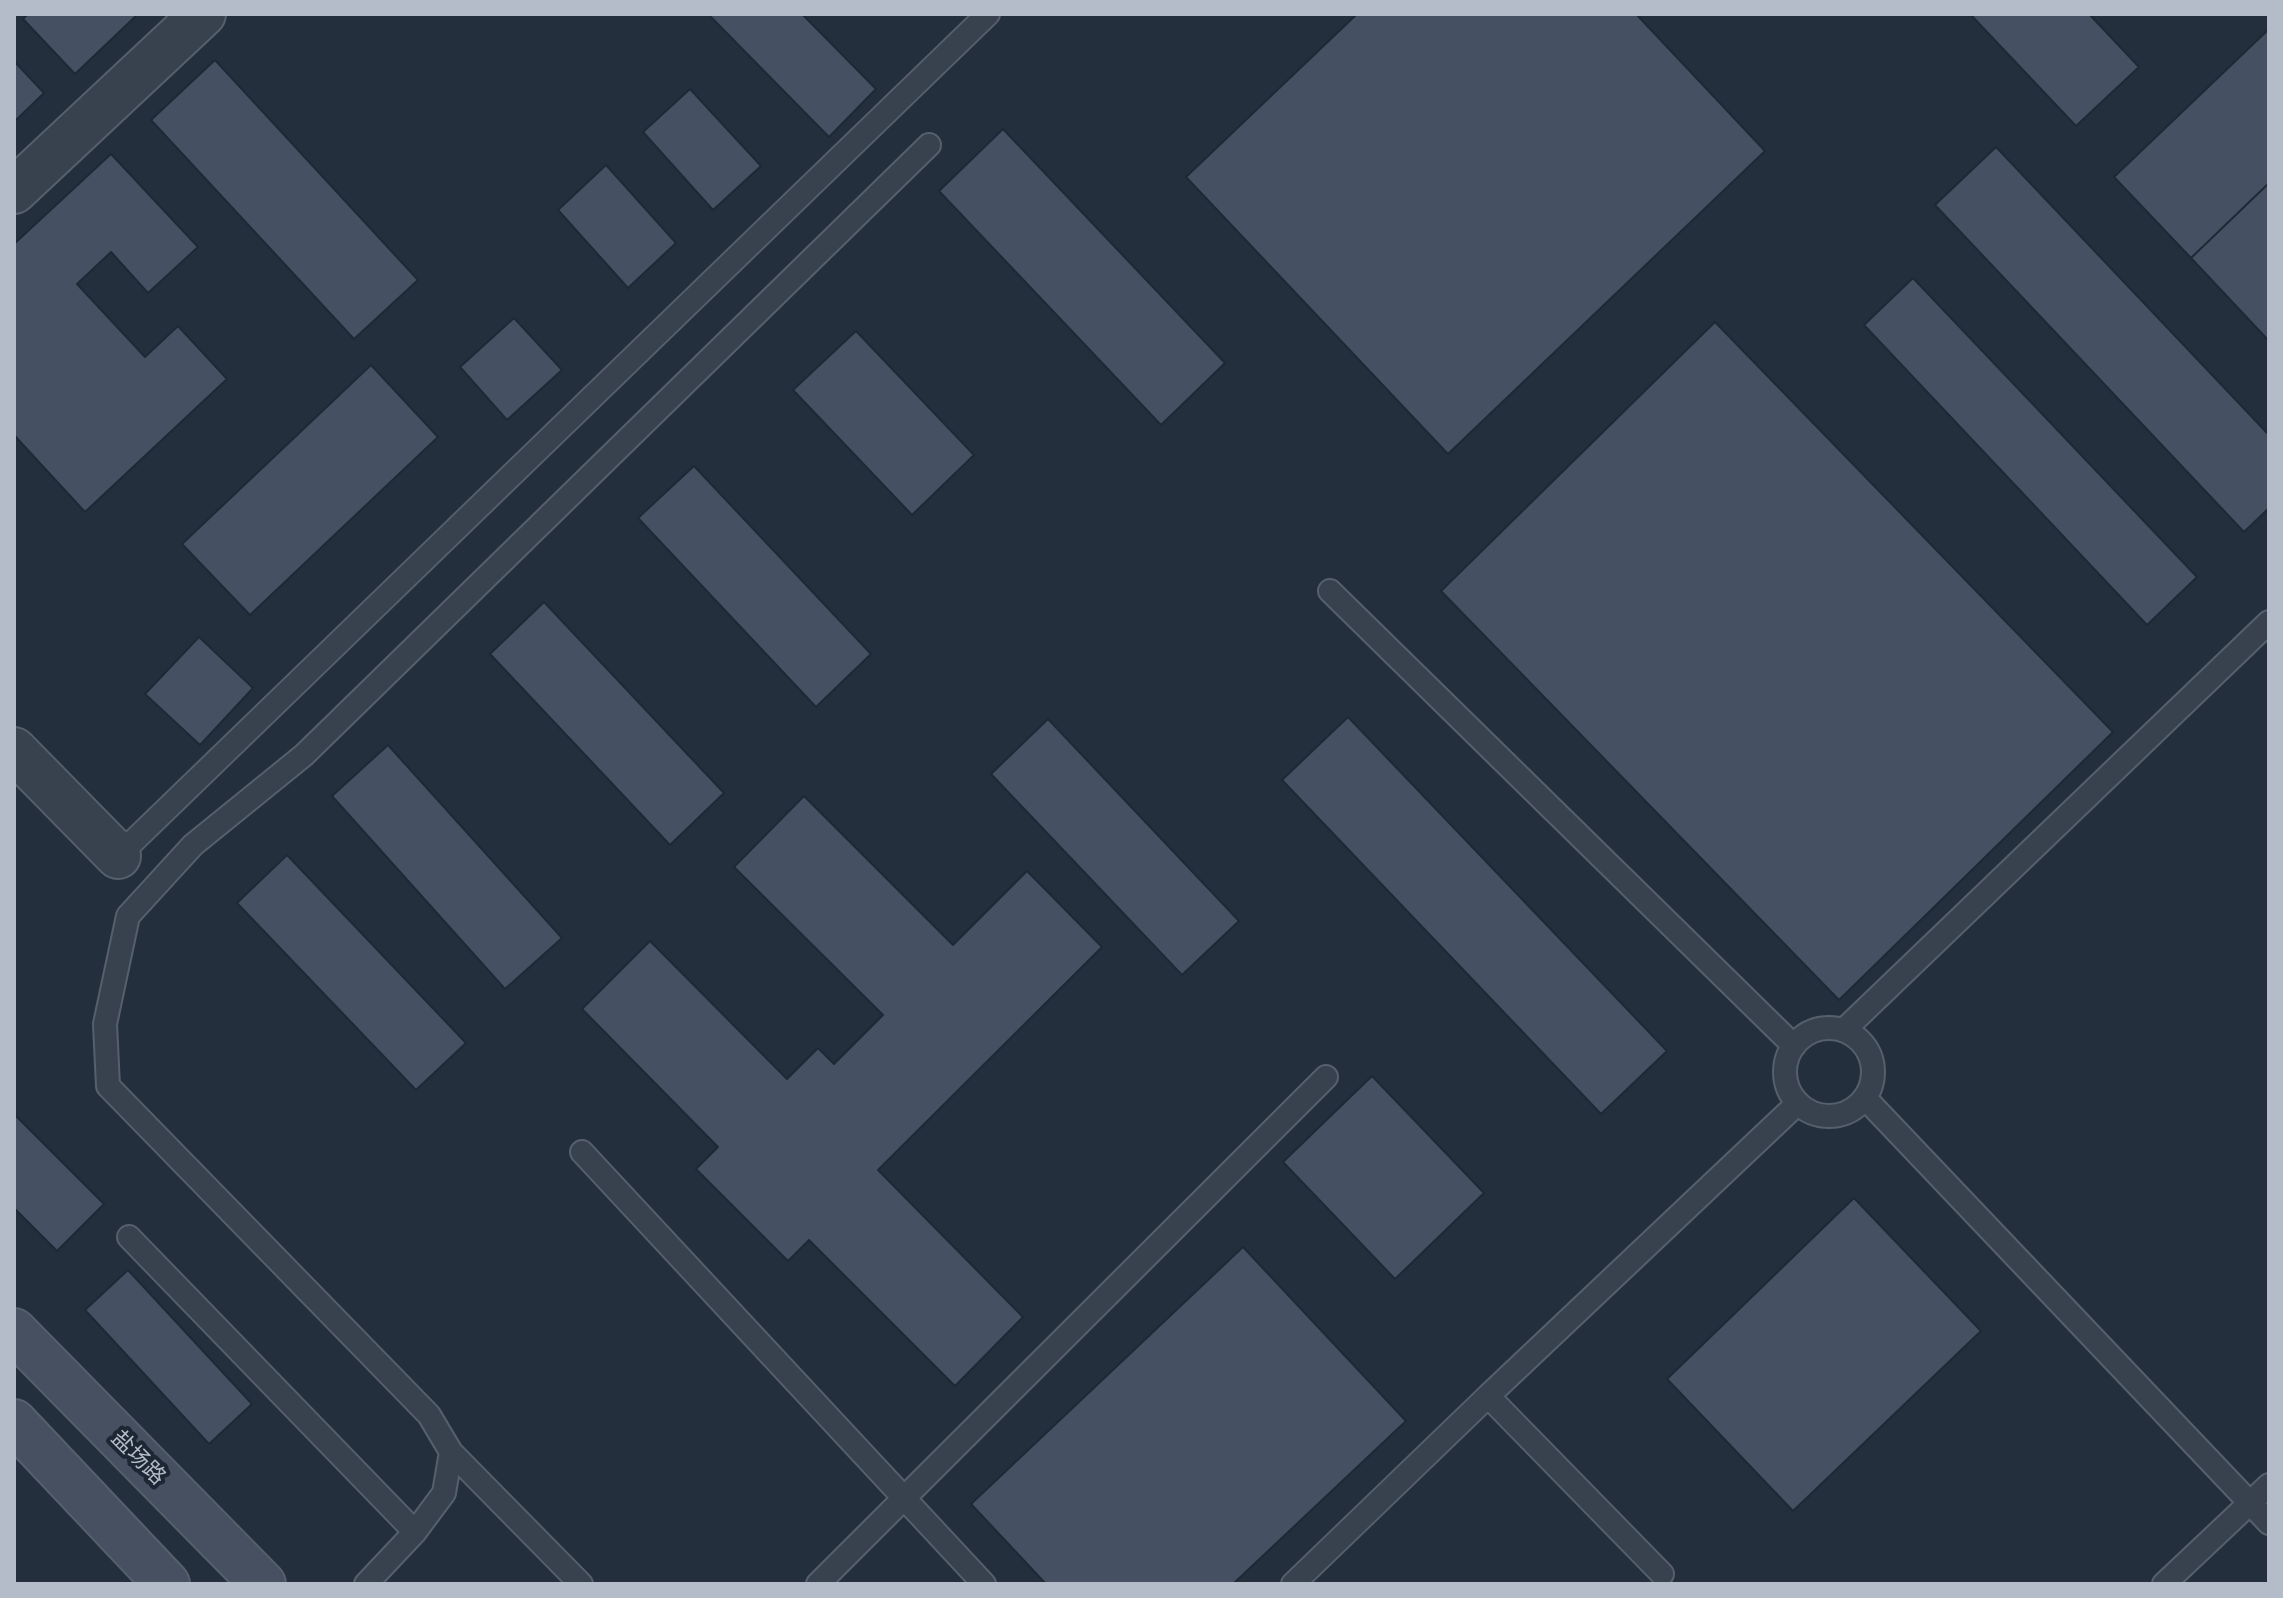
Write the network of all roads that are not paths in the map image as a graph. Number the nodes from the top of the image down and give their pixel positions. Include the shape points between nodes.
1 (203, 14) edge
2 (988, 14) edge
3 (929, 145) dead end
4 (14, 191) edge
5 (1330, 591) dead end
6 (2269, 622) edge
7 (14, 750) edge
8 (118, 856) joint
9 (1844, 1030) junction
10 (1794, 1046) junction
11 (1326, 1077) dead end
12 (1865, 1098) junction
13 (1798, 1103) junction
14 (582, 1152) dead end
15 (129, 1237) dead end
16 (14, 1331) edge
17 (1488, 1396) junction
18 (14, 1422) edge
19 (451, 1452) junction
20 (2269, 1485) edge
21 (903, 1497) junction
22 (2250, 1503) junction
23 (2269, 1523) edge
24 (415, 1532) junction
25 (1662, 1574) dead end
26 (167, 1584) edge
27 (263, 1584) edge
28 (366, 1584) edge
29 (581, 1584) edge
30 (818, 1584) edge
31 (984, 1584) edge
32 (1293, 1584) edge
33 (2164, 1584) edge

1 - 4 street
2 - 8 lane
3 - 19 lane via 304,755 193,845 128,916 105,1024 108,1086 429,1415
5 - 10 lane
6 - 9 lane
7 - 8 street
9 - 10 lane via 1817,1030
9 - 12 lane via 1872,1059
10 - 13 lane via 1785,1075
11 - 21 lane
12 - 13 lane via 1840,1115 1810,1112
12 - 22 lane
13 - 17 lane
14 - 21 lane
15 - 24 lane
16 - 27 main road, 盐场路
17 - 25 lane
17 - 32 lane
18 - 26 main road
19 - 24 lane via 444,1493
19 - 29 lane
20 - 22 lane
21 - 30 lane
21 - 31 lane
22 - 23 lane
22 - 33 lane
24 - 28 lane

